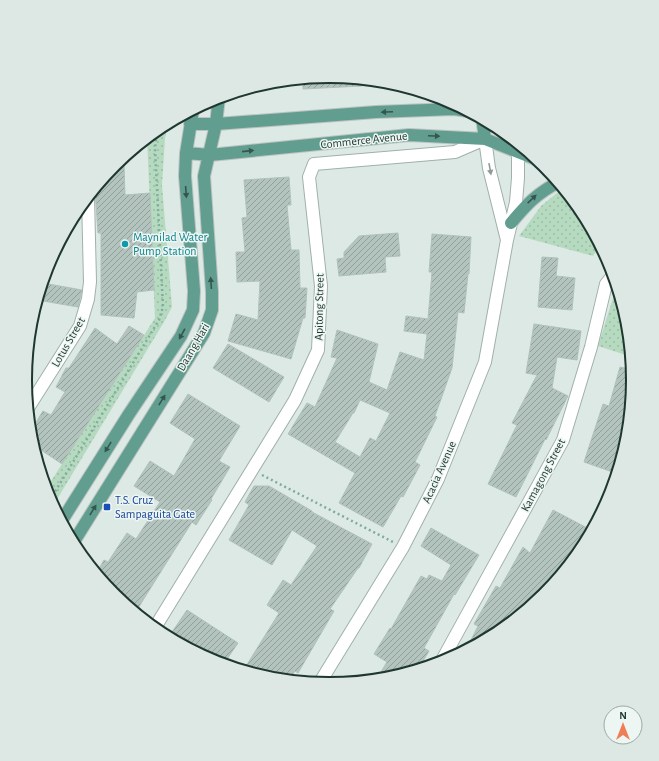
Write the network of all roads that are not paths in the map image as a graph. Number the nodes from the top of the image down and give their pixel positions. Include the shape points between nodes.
1 (218, 105) edge
2 (450, 109) edge
3 (191, 117) edge
4 (190, 124) junction
5 (216, 124) junction
6 (483, 126) edge
7 (485, 139) junction
8 (513, 146) edge
9 (517, 149) edge
10 (186, 154) junction
11 (210, 155) junction
12 (554, 185) edge
13 (88, 206) edge
14 (511, 223) junction
15 (507, 240) junction
16 (609, 280) edge
17 (33, 400) edge
18 (65, 516) edge
19 (77, 538) edge
20 (157, 623) edge
21 (446, 654) edge
22 (323, 678) edge

1 - 5 main road, Daang Hari
2 -> 5 main road, Commerce Avenue
3 - 4 main road, Daang Hari
4 - 5 main road, Commerce Avenue
4 - 10 main road, Daang Hari
5 - 11 main road, Daang Hari
6 - 7 main road, Acacia Avenue
7 - 8 main road, Commerce Avenue
11 -> 7 main road, Commerce Avenue via 409,135
7 -> 15 street, Acacia Avenue via 489,168
7 - 20 street, Apitong Street via 455,152 314,164 309,177 321,286 318,350 295,400
9 - 14 street, Acacia Avenue via 518,178
10 - 11 main road, Commerce Avenue
10 -> 18 main road, Daang Hari via 193,310 181,336 128,414
19 -> 11 main road, Daang Hari via 204,333 212,310 204,176
14 -> 12 main road via 538,194
13 - 17 street, Lotus Street via 90,282 84,314 80,326
14 - 15 street, Acacia Avenue
15 - 22 street, Acacia Avenue via 484,362 438,479 403,546
16 - 21 street, Kamagong Street via 563,440

